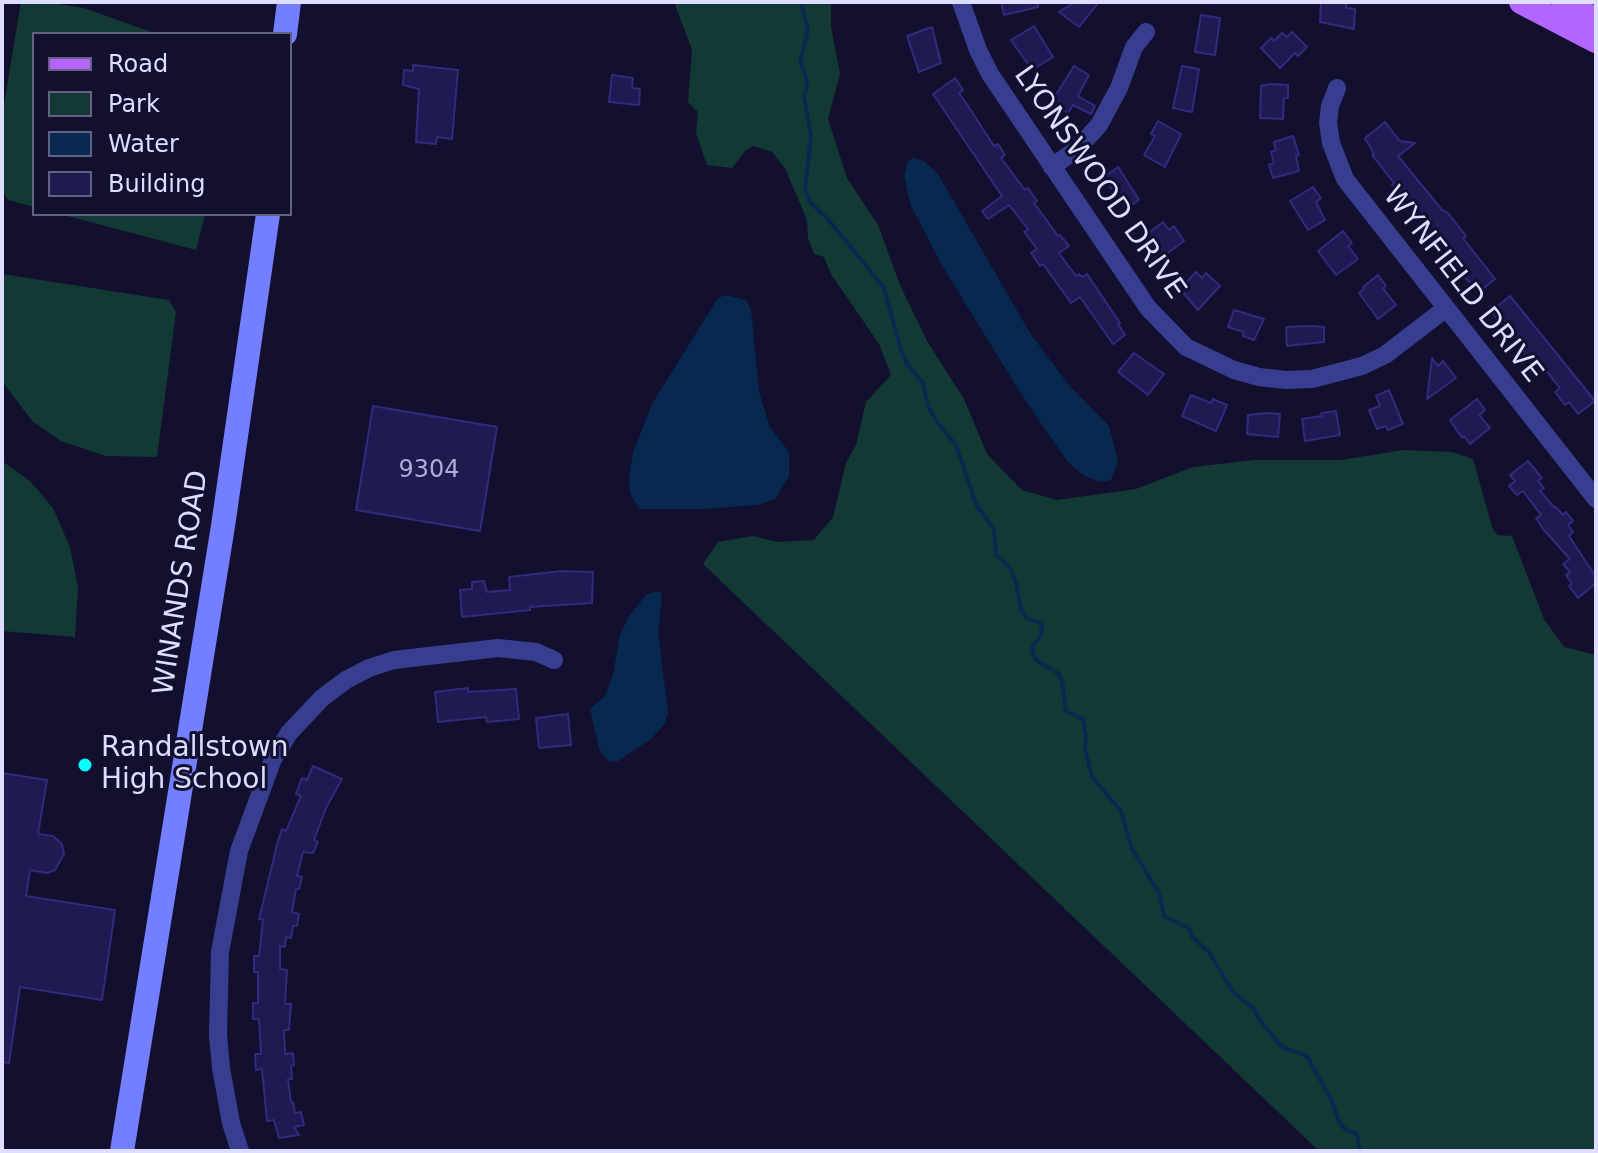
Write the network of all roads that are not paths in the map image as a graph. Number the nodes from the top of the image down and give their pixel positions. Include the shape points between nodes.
1 (289, 2) edge
2 (961, 2) edge
3 (1521, 2) edge
4 (1564, 2) edge
5 (1596, 20) edge
6 (285, 32) edge
7 (1146, 32) dead end
8 (1596, 40) edge
9 (1337, 88) dead end
10 (1052, 167) junction
11 (268, 216) edge
12 (1445, 309) junction
13 (1596, 499) edge
14 (554, 660) dead end
15 (122, 1151) edge
16 (240, 1151) edge

1 - 6 street
2 - 10 street, LYONSWOOD DRIVE via 990,74
3 - 8 main road
4 - 5 main road
7 - 10 street via 1099,125
9 - 12 street, WYNFIELD DRIVE via 1328,123 1345,179
10 - 12 street, LYONSWOOD DRIVE via 1148,308 1186,347 1234,370 1286,380 1337,374 1385,355
11 - 15 street, WINANDS ROAD
12 - 13 street, WYNFIELD DRIVE
14 - 16 street via 536,652 498,648 394,660 346,680 289,733 273,759 247,827 220,952 221,1068

